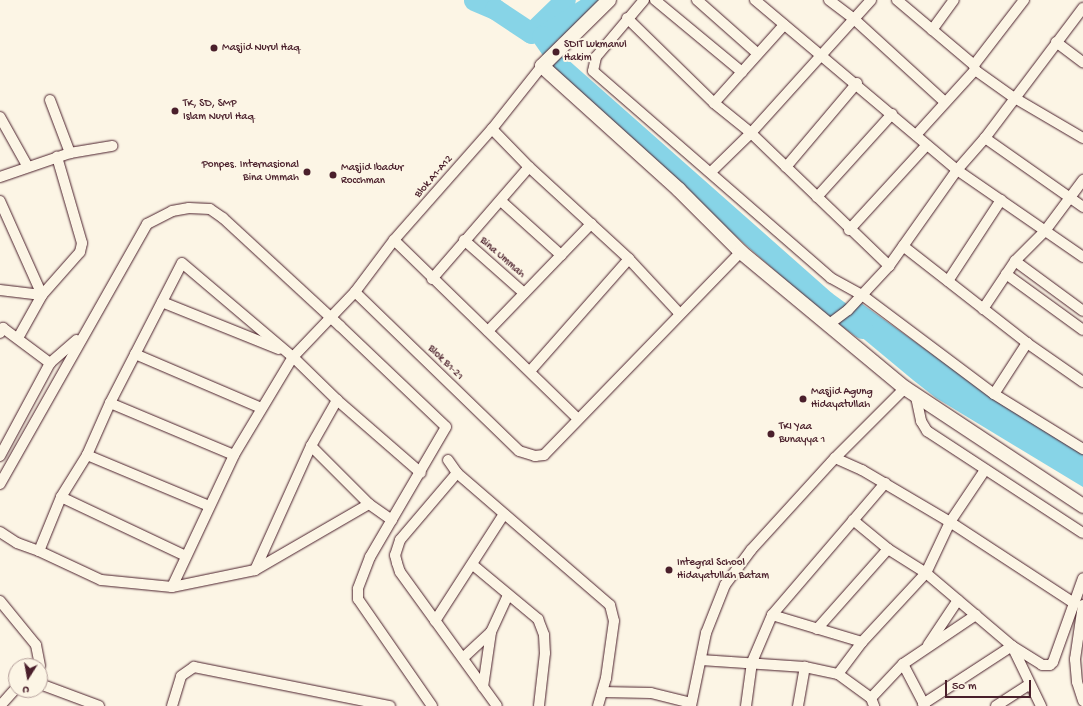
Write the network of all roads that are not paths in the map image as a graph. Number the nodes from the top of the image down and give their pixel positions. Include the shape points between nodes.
1 (609, 0) edge
2 (644, 0) edge
3 (655, 0) edge
4 (697, 0) edge
5 (755, 0) edge
6 (829, 0) edge
7 (871, 0) edge
8 (896, 0) edge
9 (954, 0) edge
10 (1024, 0) edge
11 (1083, 8) edge
12 (626, 18) junction
13 (854, 19) junction
14 (784, 25) junction
15 (932, 30) junction
16 (1056, 42) junction
17 (757, 53) junction
18 (822, 56) junction
19 (1083, 62) edge
20 (542, 66) junction
21 (974, 68) junction
22 (742, 72) junction
23 (857, 84) junction
24 (1013, 97) junction
25 (50, 100) dead end
26 (945, 102) junction
27 (714, 103) junction
28 (892, 114) junction
29 (0, 117) edge
30 (492, 129) junction
31 (752, 134) junction
32 (916, 135) junction
33 (984, 138) junction
34 (1083, 138) edge
35 (927, 145) junction
36 (112, 146) dead end
37 (70, 153) junction
38 (57, 157) junction
39 (28, 167) junction
40 (528, 167) junction
41 (786, 167) junction
42 (957, 170) junction
43 (711, 172) junction
44 (0, 177) edge
45 (1083, 180) edge
46 (817, 197) junction
47 (1069, 198) junction
48 (1001, 200) junction
49 (0, 201) edge
50 (501, 201) junction
51 (1083, 207) edge
52 (591, 224) junction
53 (849, 230) junction
54 (1045, 231) junction
55 (394, 240) junction
56 (464, 240) junction
57 (903, 246) junction
58 (741, 252) junction
59 (561, 255) junction
60 (1083, 257) edge
61 (629, 259) junction
62 (1015, 261) junction
63 (889, 266) junction
64 (1006, 274) junction
65 (432, 279) junction
66 (948, 281) junction
67 (0, 290) edge
68 (355, 292) junction
69 (524, 293) junction
70 (42, 295) junction
71 (862, 295) junction
72 (162, 302) junction
73 (984, 309) junction
74 (1083, 311) edge
75 (679, 313) junction
76 (331, 317) junction
77 (831, 323) junction
78 (1, 329) edge
79 (1083, 330) edge
80 (488, 331) junction
81 (82, 335) junction
82 (18, 338) junction
83 (1028, 343) junction
84 (135, 354) junction
85 (290, 354) junction
86 (50, 363) junction
87 (530, 370) junction
88 (1083, 382) edge
89 (905, 388) junction
90 (994, 394) junction
91 (916, 397) junction
92 (338, 400) junction
93 (110, 403) junction
94 (261, 408) junction
95 (577, 418) junction
96 (311, 446) junction
97 (1083, 448) edge
98 (87, 455) junction
99 (234, 455) junction
100 (0, 456) edge
101 (835, 458) junction
102 (448, 460) dead end
103 (985, 470) junction
104 (421, 473) junction
105 (457, 473) junction
106 (885, 483) junction
107 (0, 484) edge
108 (61, 497) junction
109 (370, 504) junction
110 (209, 506) junction
111 (1083, 506) edge
112 (504, 514) junction
113 (392, 520) junction
114 (853, 520) junction
115 (950, 522) junction
116 (0, 532) edge
117 (1083, 533) edge
118 (888, 549) junction
119 (39, 551) junction
120 (186, 556) junction
121 (473, 565) junction
122 (255, 570) junction
123 (926, 573) junction
124 (1083, 578) edge
125 (172, 586) junction
126 (508, 595) junction
127 (958, 600) junction
128 (0, 601) edge
129 (1079, 604) edge
130 (772, 615) junction
131 (976, 615) junction
132 (435, 621) junction
133 (817, 629) junction
134 (491, 632) junction
135 (862, 642) junction
136 (1012, 646) junction
137 (926, 648) junction
138 (39, 658) edge
139 (463, 658) junction
140 (701, 660) junction
141 (752, 662) junction
142 (903, 664) junction
143 (805, 667) junction
144 (838, 674) junction
145 (1030, 684) junction
146 (48, 687) edge
147 (483, 687) junction
148 (602, 692) junction
149 (8, 697) edge
150 (1083, 701) edge
151 (872, 702) edge
152 (368, 703) edge
153 (691, 705) edge
154 (924, 705) edge
155 (0, 706) edge
156 (99, 706) edge
157 (172, 706) edge
158 (390, 706) edge
159 (432, 706) edge
160 (497, 706) edge
161 (539, 706) edge
162 (598, 706) edge
163 (746, 706) edge
164 (798, 706) edge
165 (996, 706) edge
166 (1041, 706) edge

1 - 20 street
2 - 12 street
3 - 22 street
4 - 17 street
5 - 14 street
6 - 13 street
7 - 13 street
8 - 15 street
9 - 15 street
10 - 21 street
11 - 16 street
12 - 27 street
12 - 43 street via 596,57 593,71
13 - 18 street
13 - 26 street
14 - 17 street
14 - 18 street
15 - 21 street
16 - 19 street
16 - 24 street
17 - 22 street
18 - 23 street
18 - 31 street
20 - 30 street, Blok A1-A12
20 - 58 street via 679,190
21 - 24 street
21 - 26 street
22 - 27 street
23 - 28 street
23 - 41 street
24 - 33 street
24 - 34 street
25 - 37 street
26 - 32 street
27 - 31 street
28 - 32 street
28 - 46 street
29 - 39 street
30 - 40 street
30 - 55 street, Blok A1-A12
31 - 41 street
31 - 43 street
32 - 35 street
33 - 42 street
33 - 47 street
35 - 42 street
35 - 53 street
36 - 37 street
37 - 38 street
38 - 39 street
38 - 70 street via 82,243 80,252
39 - 44 street
40 - 50 street
40 - 52 street
41 - 46 street
42 - 48 street
42 - 57 street
43 - 71 street via 831,278
45 - 47 street
46 - 53 street
47 - 51 street
47 - 54 street
48 - 54 street
48 - 66 street
49 - 70 street
50 - 56 street
50 - 59 street
52 - 59 street
52 - 61 street
53 - 63 street
54 - 60 street
54 - 62 street
55 - 65 street
55 - 68 street, Blok A1-A12
56 - 65 street
56 - 69 street, Bina Ummah
57 - 63 street
57 - 66 street
58 - 75 street
58 - 77 street
59 - 69 street
61 - 75 street
61 - 87 street
62 - 64 street
62 - 74 street
63 - 71 street
64 - 73 street
64 - 79 street
65 - 80 street
66 - 73 street
67 - 70 street
68 - 76 street, Blok A1-A12
68 - 95 street, Blok B1-21 via 519,451 527,455 544,454
69 - 80 street
70 - 82 street
71 - 77 street
71 - 90 street
72 - 84 street
72 - 85 street
72 - 85 street via 182,263
73 - 83 street
75 - 95 street
76 - 81 street via 223,218 210,209 189,208 172,211 147,224
76 - 85 street, Blok A1-A12
76 - 104 street via 446,427
77 - 89 street
78 - 82 street
80 - 87 street
81 - 86 street
81 - 107 street
82 - 86 street
83 - 88 street
83 - 90 street
84 - 93 street
84 - 94 street
85 - 92 street
85 - 94 street, Blok A1-A12
86 - 100 street
87 - 95 street
89 - 91 street
89 - 101 street
90 - 97 street
91 - 103 street via 921,421 927,431
91 - 111 street
92 - 96 street
92 - 104 street
93 - 98 street
93 - 99 street
94 - 99 street, Blok A1-A12
96 - 109 street
96 - 122 street
98 - 108 street
98 - 110 street
99 - 110 street, Blok A1-A12
101 - 106 street
101 - 140 street via 751,550 725,585 713,610
102 - 105 street
103 - 115 street
103 - 117 street
104 - 113 street
105 - 112 street
105 - 132 street via 400,540 396,555 400,572
106 - 114 street
106 - 115 street
108 - 119 street
108 - 120 street
109 - 113 street
109 - 122 street
110 - 120 street, Blok A1-A12
112 - 121 street
112 - 148 street via 610,605 614,621
113 - 159 street via 364,571 358,589 358,599
114 - 118 street
114 - 130 street
115 - 123 street
115 - 129 street
116 - 119 street via 17,543
118 - 123 street
118 - 133 street
119 - 125 street via 100,580
120 - 125 street, Blok A1-A12
121 - 126 street
121 - 132 street
122 - 125 street
123 - 127 street
123 - 135 street
124 - 129 street
126 - 134 street
126 - 161 street via 538,619 544,635 545,653
127 - 131 street
127 - 137 street
128 - 138 street via 36,644
129 - 136 street via 1050,665 1042,664
129 - 150 street via 1075,659 1077,682
130 - 133 street
130 - 141 street
131 - 136 street
131 - 137 street
132 - 139 street
133 - 135 street
134 - 139 street
134 - 147 street
135 - 144 street
136 - 145 street
136 - 154 street
137 - 142 street
139 - 147 street
140 - 141 street
140 - 153 street
141 - 143 street
141 - 163 street
142 - 151 street
142 - 154 street
143 - 144 street
143 - 164 street
144 - 151 street
145 - 165 street
145 - 166 street
146 - 156 street
147 - 160 street
148 - 153 street via 651,693
148 - 162 street
149 - 155 street
152 - 157 street via 194,667 182,676
152 - 158 street

